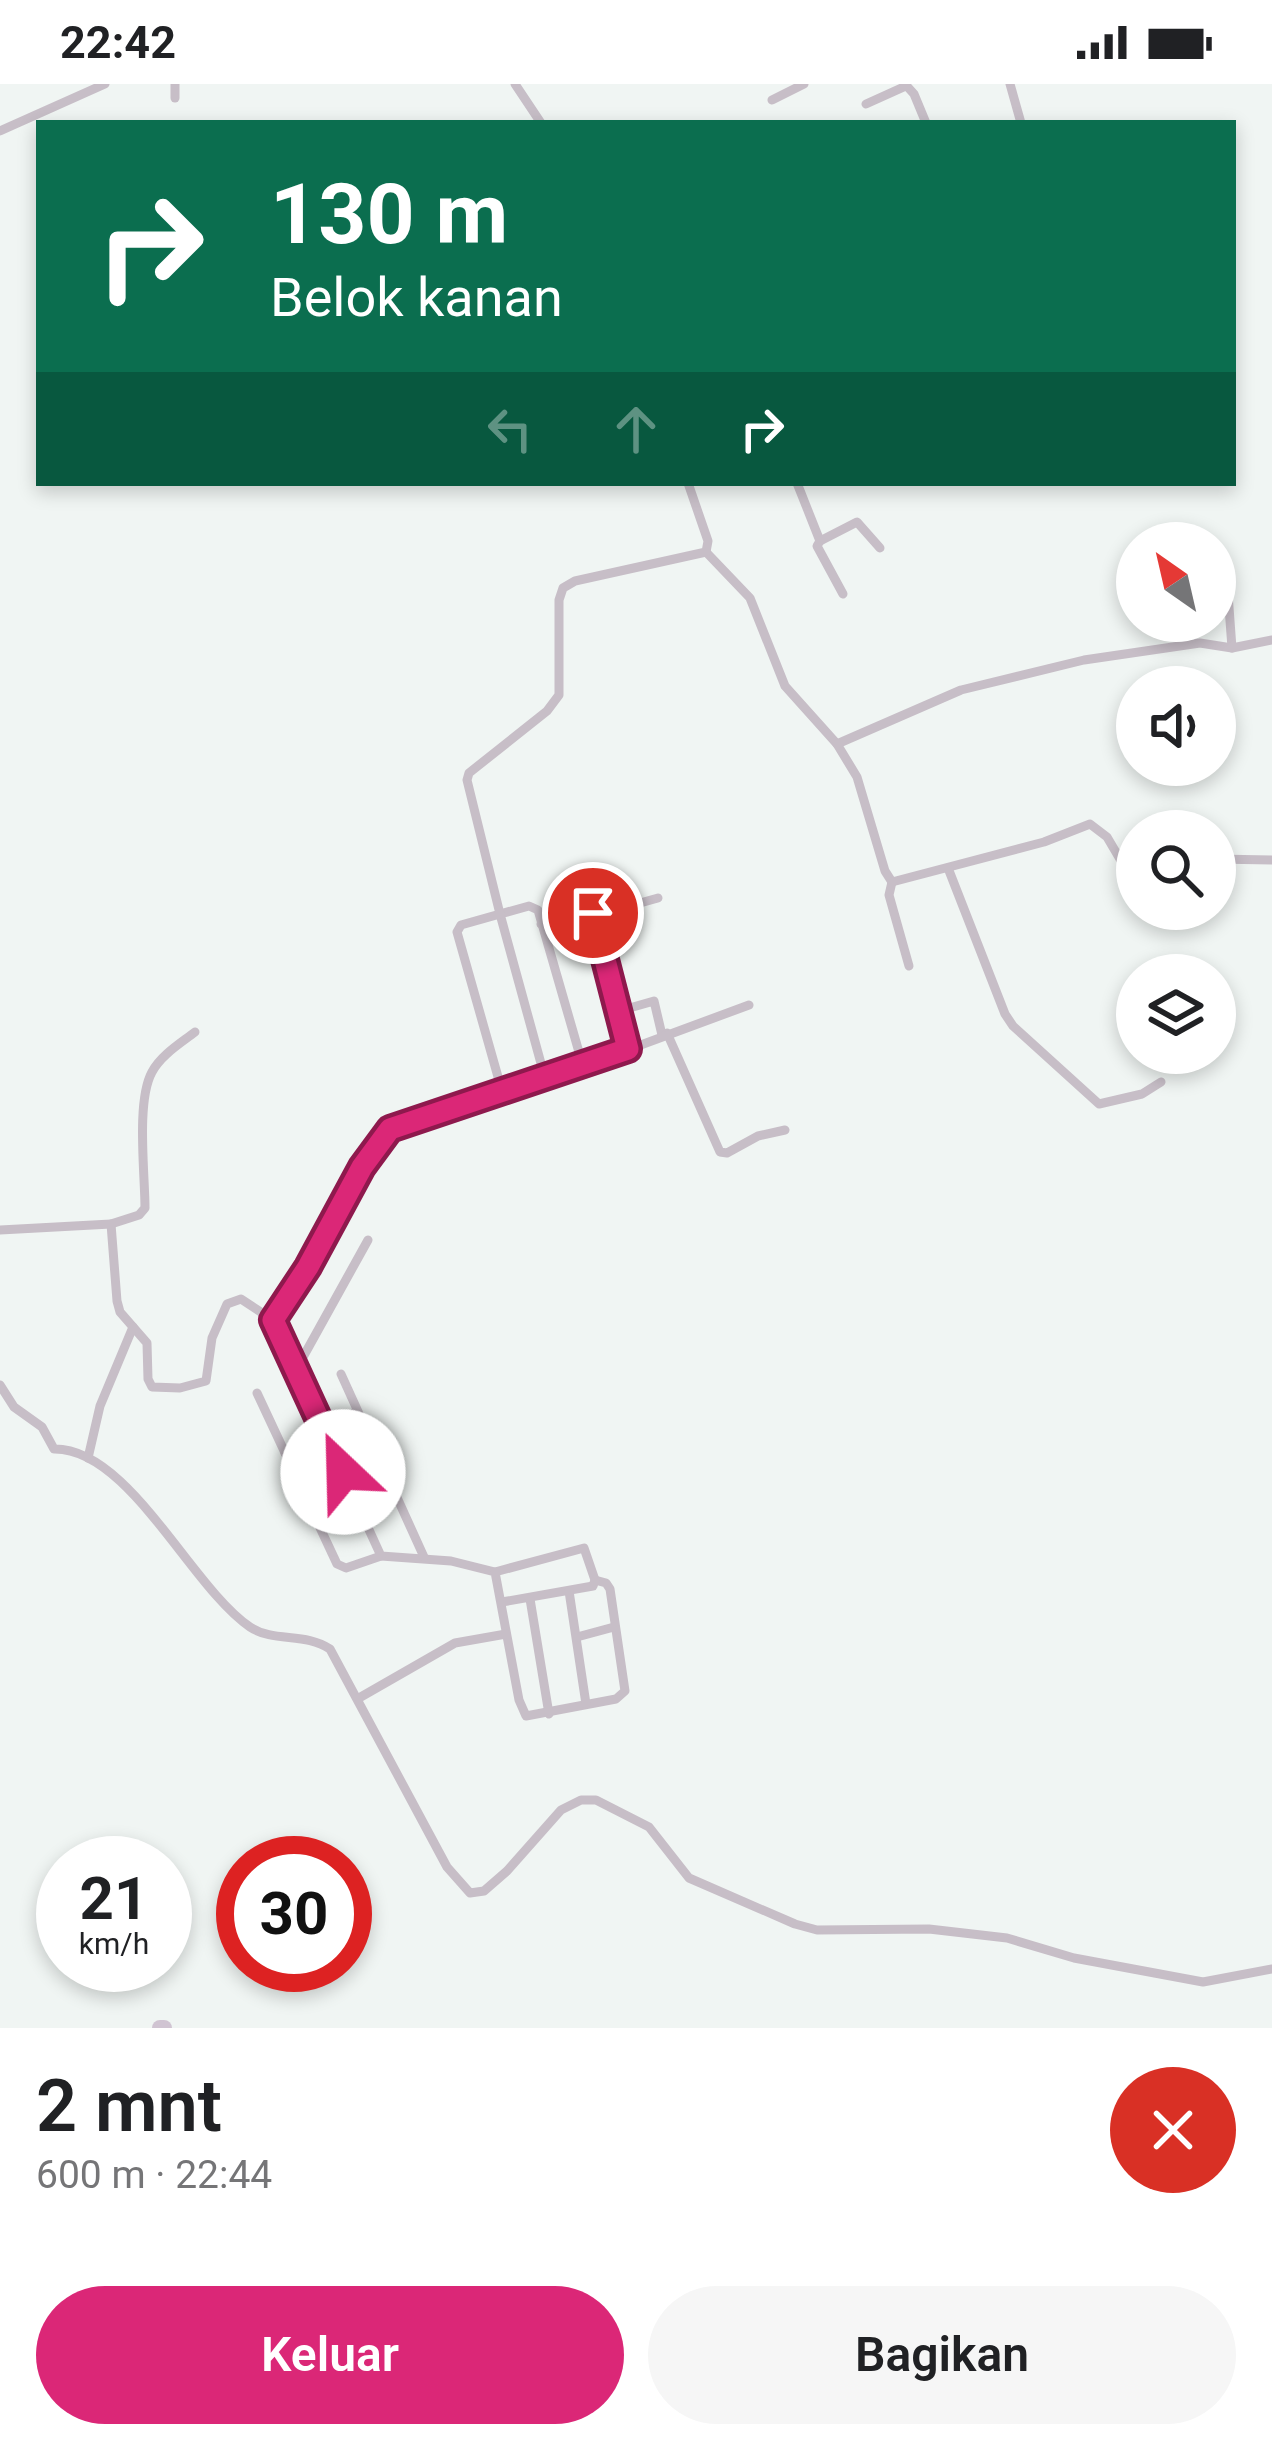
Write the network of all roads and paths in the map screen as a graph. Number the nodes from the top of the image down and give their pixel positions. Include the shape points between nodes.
1 (105, 84) edge
2 (176, 84) edge
3 (515, 84) edge
4 (805, 84) edge
5 (1010, 84) edge
6 (906, 85) edge
7 (175, 98) dead end
8 (772, 100) dead end
9 (866, 104) dead end
10 (539, 120) edge
11 (924, 120) edge
12 (1020, 120) edge
13 (0, 131) edge
14 (689, 486) edge
15 (798, 486) edge
16 (820, 541) junction
17 (880, 548) dead end
18 (706, 552) junction
19 (843, 594) dead end
20 (1272, 640) edge
21 (1232, 642) edge
22 (1232, 648) junction
23 (837, 744) junction
24 (1116, 854) edge
25 (1236, 860) edge
26 (1272, 860) edge
27 (949, 868) junction
28 (892, 882) junction
29 (658, 898) dead end
30 (500, 914) junction
31 (596, 915) junction
32 (541, 925) junction
33 (909, 966) dead end
34 (748, 1005) dead end
35 (619, 1011) junction
36 (195, 1032) dead end
37 (664, 1034) junction
38 (628, 1049) junction
39 (583, 1066) junction
40 (545, 1078) junction
41 (1161, 1082) dead end
42 (502, 1091) junction
43 (785, 1130) dead end
44 (111, 1224) junction
45 (0, 1230) edge
46 (368, 1240) dead end
47 (273, 1320) junction
48 (133, 1327) junction
49 (297, 1368) junction
50 (341, 1374) dead end
51 (0, 1385) edge
52 (257, 1394) dead end
53 (356, 1412) junction
54 (324, 1430) junction
55 (285, 1453) junction
56 (88, 1458) junction
57 (381, 1556) junction
58 (424, 1557) junction
59 (495, 1572) junction
60 (596, 1580) junction
61 (569, 1591) junction
62 (530, 1598) junction
63 (502, 1602) junction
64 (614, 1627) junction
65 (506, 1634) junction
66 (578, 1636) junction
67 (359, 1698) junction
68 (586, 1704) junction
69 (549, 1714) junction
70 (1272, 1970) edge

1 - 13 street
2 - 7 street
3 - 10 street
4 - 8 street
5 - 12 street
6 - 9 street
6 - 11 street
14 - 18 street
15 - 16 street
16 - 17 street via 857,522
16 - 19 street
18 - 23 street via 755,607 789,692
18 - 30 street via 575,581 560,592 560,695 466,781
20 - 22 street
21 - 22 street
22 - 23 street via 1200,643 1084,660 982,685
23 - 28 street via 860,782
24 - 27 street via 1090,824
25 - 26 street
27 - 28 street
27 - 41 street via 1013,1026 1099,1104
28 - 33 street
29 - 31 street
30 - 32 street via 535,907
30 - 40 street
30 - 42 street via 457,932
31 - 32 street
31 - 35 street
32 - 39 street
34 - 37 street
35 - 37 street via 654,1001
35 - 38 street
36 - 44 street via 149,1075 145,1208
37 - 38 street
37 - 43 street via 720,1152
38 - 39 street
39 - 40 street
40 - 42 street
42 - 47 street via 390,1129
44 - 45 street
44 - 48 street via 117,1301
46 - 49 street
47 - 48 street via 247,1301 226,1304 206,1381 180,1388 149,1384 147,1343
47 - 49 street
48 - 56 street
49 - 54 street
50 - 53 street
51 - 56 street via 54,1449
52 - 55 street
53 - 54 street
53 - 58 street
54 - 55 street
54 - 57 street
55 - 57 street via 340,1567
56 - 67 street via 246,1624 320,1642
57 - 58 street
58 - 59 street
59 - 60 street via 584,1548
59 - 63 street
60 - 61 street
60 - 64 street via 610,1588
61 - 62 street
61 - 66 street
62 - 63 street
62 - 69 street
63 - 65 street
64 - 66 street
64 - 68 street via 625,1691
65 - 67 street via 455,1643
65 - 69 street via 521,1710 526,1717
66 - 68 street
67 - 70 street via 447,1867 470,1893 507,1871 561,1810 596,1800 650,1827 689,1878 818,1930 1007,1938 1202,1982
68 - 69 street

